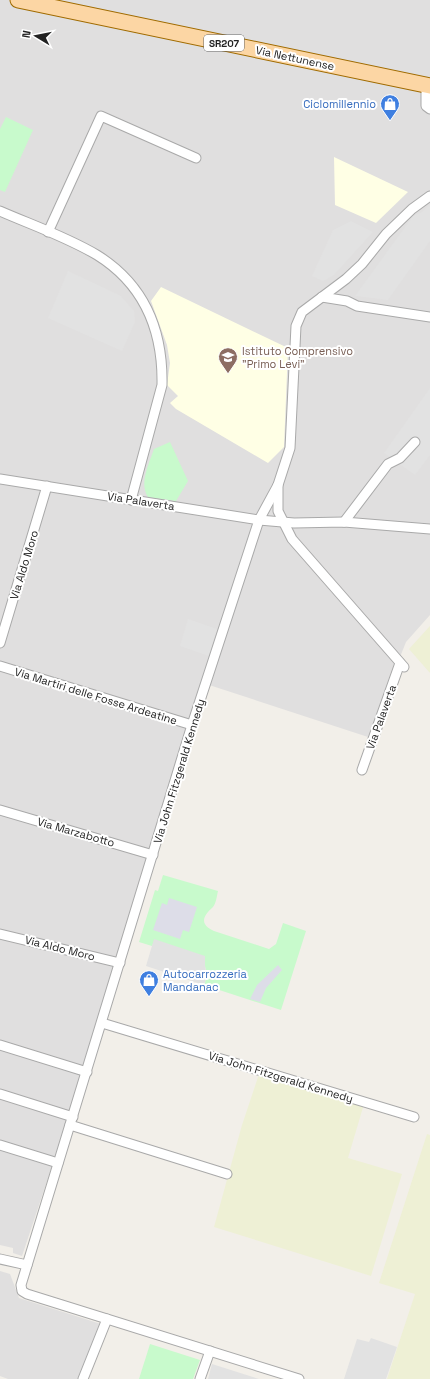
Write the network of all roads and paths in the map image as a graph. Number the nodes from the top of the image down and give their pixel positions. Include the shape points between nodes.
1 (18, 0) edge
2 (428, 86) edge
3 (430, 110) edge
4 (196, 158) dead end
5 (430, 196) edge
6 (0, 211) edge
7 (48, 232) junction
8 (322, 297) junction
9 (430, 317) edge
10 (415, 442) dead end
11 (0, 479) edge
12 (278, 485) junction
13 (47, 486) junction
14 (131, 500) junction
15 (259, 520) junction
16 (283, 522) junction
17 (344, 522) junction
18 (430, 529) edge
19 (0, 643) edge
20 (0, 666) edge
21 (192, 726) junction
22 (362, 770) dead end
23 (0, 810) edge
24 (153, 855) junction
25 (0, 934) edge
26 (120, 963) junction
27 (102, 1023) junction
28 (0, 1046) edge
29 (87, 1072) junction
30 (0, 1094) edge
31 (414, 1117) dead end
32 (72, 1121) junction
33 (0, 1145) edge
34 (58, 1163) junction
35 (227, 1174) dead end
36 (0, 1259) edge
37 (27, 1264) junction
38 (107, 1319) junction
39 (210, 1351) junction
40 (83, 1379) edge
41 (200, 1379) edge
42 (299, 1379) edge

1 - 2 main road, Via Nettunense / SR207
2 - 3 street via 426,106
4 - 7 street via 101,116
5 - 8 street via 386,234 346,279
6 - 7 street
7 - 14 street via 98,256 127,281 151,316 160,343 160,397
8 - 9 street via 347,301 357,306
8 - 12 street via 302,312 297,320 290,448
10 - 17 street via 400,458 388,464
11 - 13 street, Via Palaverta
12 - 15 street, Via John Fitzgerald Kennedy
12 - 16 street via 278,511
13 - 14 street, Via Palaverta
13 - 19 street, Via Aldo Moro
14 - 15 street, Via Palaverta
15 - 16 street, Via Palaverta
15 - 21 street, Via John Fitzgerald Kennedy
16 - 17 street, Via Palaverta
16 - 22 street, Via Palaverta via 292,539 402,665
17 - 18 street, Via Palaverta
20 - 21 street, Via Martiri delle Fosse Ardeatine
21 - 24 street, Via John Fitzgerald Kennedy
23 - 24 street, Via Marzabotto
24 - 26 street, Via John Fitzgerald Kennedy
25 - 26 street, Via Aldo Moro
26 - 27 street, Via John Fitzgerald Kennedy
27 - 29 street, Via John Fitzgerald Kennedy
27 - 31 street, Via John Fitzgerald Kennedy
28 - 29 street
29 - 32 street, Via John Fitzgerald Kennedy
30 - 32 street
32 - 34 street, Via John Fitzgerald Kennedy
32 - 35 street
33 - 34 street
34 - 37 street, Via John Fitzgerald Kennedy
36 - 37 street
37 - 38 street, Via John Fitzgerald Kennedy via 21,1285 22,1291
38 - 39 street, Via John Fitzgerald Kennedy
38 - 40 street
39 - 41 street
39 - 42 street, Via John Fitzgerald Kennedy

